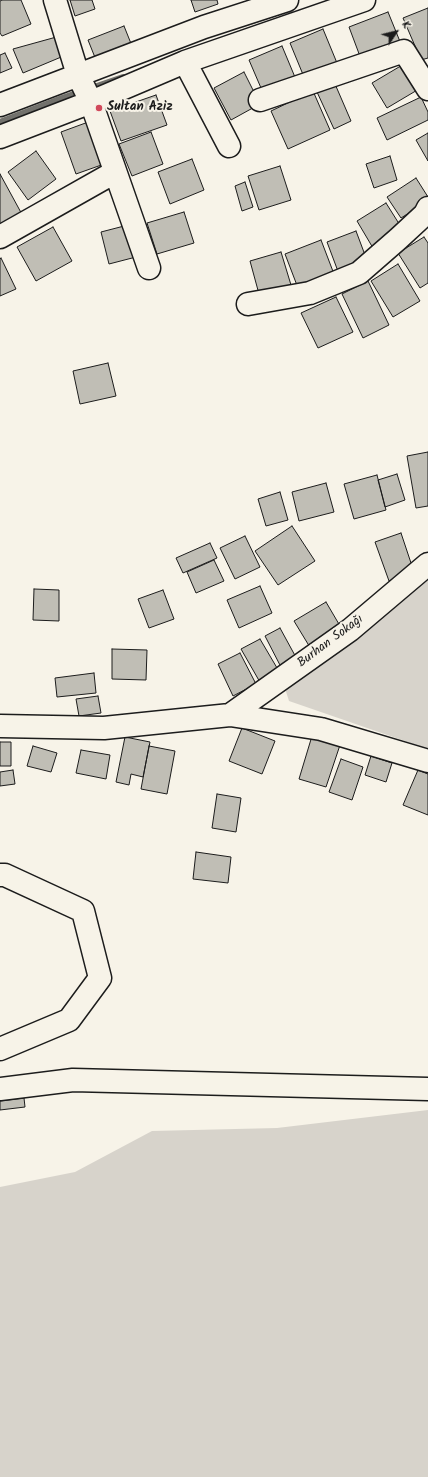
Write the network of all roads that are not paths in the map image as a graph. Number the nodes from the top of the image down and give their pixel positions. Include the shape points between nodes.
1 (55, 0) edge
2 (287, 0) edge
3 (364, 0) edge
4 (185, 62) junction
5 (78, 75) junction
6 (424, 77) edge
7 (260, 100) dead end
8 (91, 102) junction
9 (0, 105) edge
10 (0, 137) edge
11 (229, 146) dead end
12 (115, 172) junction
13 (428, 208) edge
14 (0, 237) edge
15 (149, 268) dead end
16 (248, 304) dead end
17 (428, 564) edge
18 (230, 715) junction
19 (0, 726) edge
20 (428, 761) edge
21 (0, 875) edge
22 (0, 1049) edge
23 (0, 1089) edge
24 (428, 1089) edge

1 - 5 street
2 - 5 street via 204,27
3 - 4 street
4 - 8 street
4 - 11 street
5 - 8 street
5 - 9 street
6 - 7 street via 404,51
8 - 10 street
8 - 12 street
12 - 14 street
12 - 15 street
13 - 16 street via 425,214 359,273 310,293
17 - 18 street, Burhan Sokağı via 350,630
18 - 19 street via 104,728
18 - 20 street via 321,729
21 - 22 street via 83,911 100,978 69,1020
23 - 24 street via 73,1080

